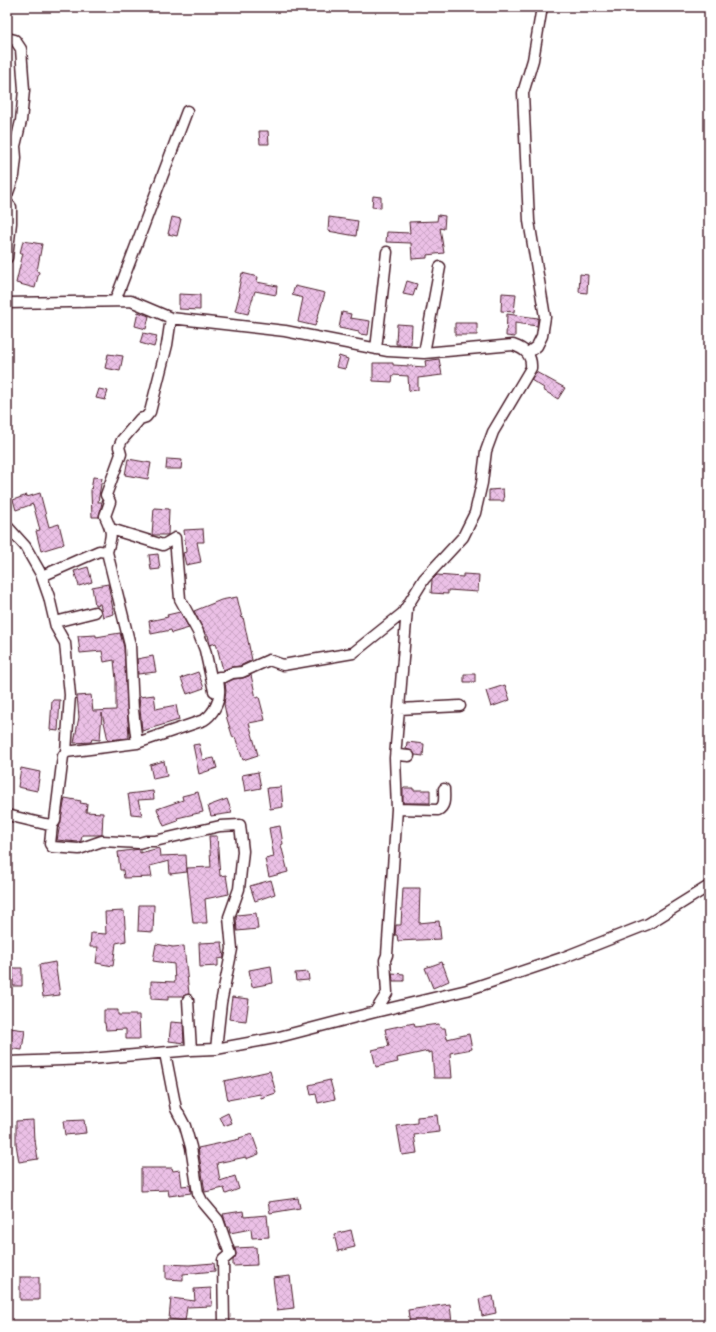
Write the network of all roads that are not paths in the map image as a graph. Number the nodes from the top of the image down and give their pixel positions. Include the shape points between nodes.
1 (542, 7) edge
2 (7, 38) edge
3 (187, 111) dead end
4 (7, 195) edge
5 (7, 203) edge
6 (387, 252) dead end
7 (7, 258) edge
8 (440, 267) dead end
9 (115, 301) junction
10 (7, 303) edge
11 (171, 318) junction
12 (376, 349) junction
13 (528, 353) junction
14 (424, 354) junction
15 (7, 526) edge
16 (111, 529) junction
17 (107, 552) junction
18 (42, 576) junction
19 (407, 609) junction
20 (95, 612) dead end
21 (55, 622) junction
22 (217, 702) junction
23 (460, 706) dead end
24 (399, 709) junction
25 (137, 743) junction
26 (66, 752) junction
27 (409, 756) dead end
28 (395, 758) junction
29 (444, 789) dead end
30 (397, 809) junction
31 (7, 815) edge
32 (52, 825) junction
33 (709, 886) edge
34 (188, 1000) dead end
35 (375, 1012) junction
36 (216, 1049) junction
37 (191, 1050) junction
38 (166, 1053) junction
39 (7, 1062) edge
40 (224, 1325) edge

1 - 13 street via 533,60 523,94 529,221 545,317 542,336 537,346
2 - 4 street via 15,40 21,49 24,90 15,146 14,176
3 - 9 street
5 - 7 street via 11,207
6 - 12 street
8 - 14 street
9 - 10 street
9 - 11 street via 131,301
11 - 12 street via 285,331
11 - 16 street via 150,412 140,419 119,447 121,454 106,495 110,502 105,516
12 - 14 street
13 - 14 street via 514,345
13 - 19 street via 532,362 531,368 493,432 486,451 475,513 463,538 424,579
15 - 18 street via 25,546
16 - 17 street via 112,536
16 - 22 street via 163,545 175,538 180,599 205,650
17 - 18 street via 100,551
17 - 25 street via 130,645
18 - 21 street
19 - 22 street via 353,653 283,665 269,660 242,672 219,677 220,694
19 - 24 street
20 - 21 street
21 - 26 street via 65,643 70,695
22 - 25 street via 210,716 204,720
23 - 24 street
24 - 28 street
25 - 26 street
26 - 32 street via 63,756 55,821
27 - 28 street via 398,755
28 - 30 street
29 - 30 street via 444,804 438,810
30 - 35 street via 385,960 387,993
31 - 32 street
32 - 36 street via 52,847 79,849 102,841 139,843 220,826 240,826 243,851 239,889 229,917 232,949 221,1003
33 - 35 street via 648,924 562,958 467,990
34 - 37 street
35 - 36 street via 275,1038
36 - 37 street
37 - 38 street
38 - 39 street
38 - 40 street via 176,1109 185,1126 191,1147 198,1194 218,1220 230,1254 222,1260

